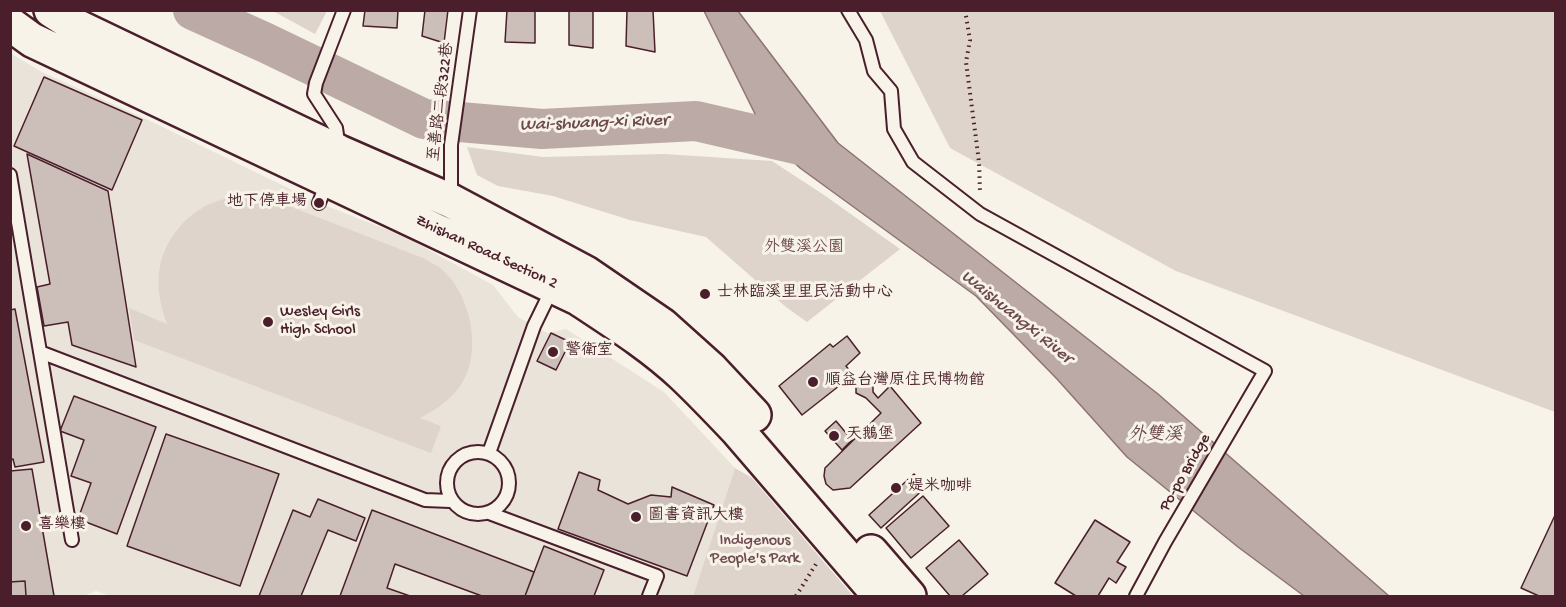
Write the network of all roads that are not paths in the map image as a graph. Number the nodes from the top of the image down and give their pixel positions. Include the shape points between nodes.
1 (51, 10) edge
2 (344, 10) edge
3 (470, 10) edge
4 (848, 10) edge
5 (10, 24) edge
6 (331, 173) junction
7 (10, 175) edge
8 (445, 216) junction
9 (559, 273) junction
10 (40, 352) junction
11 (489, 453) junction
12 (450, 501) junction
13 (489, 513) junction
14 (72, 540) dead end
15 (649, 597) edge
16 (880, 597) edge
17 (909, 597) edge
18 (1136, 597) edge

1 - 6 street, Zhishan Road Section 2
2 - 6 lane via 314,94 336,128
3 - 8 lane, 至善路二段322巷
4 - 18 lane, Po-po Bridge via 866,40 874,71 891,91 894,129 913,162 981,214 1265,371
5 - 6 street, Zhishan Road Section 2 via 43,45
6 - 8 street, Zhishan Road Section 2
7 - 10 lane
8 - 9 street, Zhishan Road Section 2
9 - 11 lane via 534,326
9 - 16 street, Zhishan Road Section 2 via 578,298 681,373 738,431
9 - 17 street, Zhishan Road Section 2 via 586,273 662,325 711,369
10 - 12 lane via 425,500
10 - 14 lane
11 - 12 lane via 472,452 454,462 446,482
11 - 13 lane via 500,461 509,479 505,500
12 - 13 lane via 469,514
13 - 15 lane via 657,576

